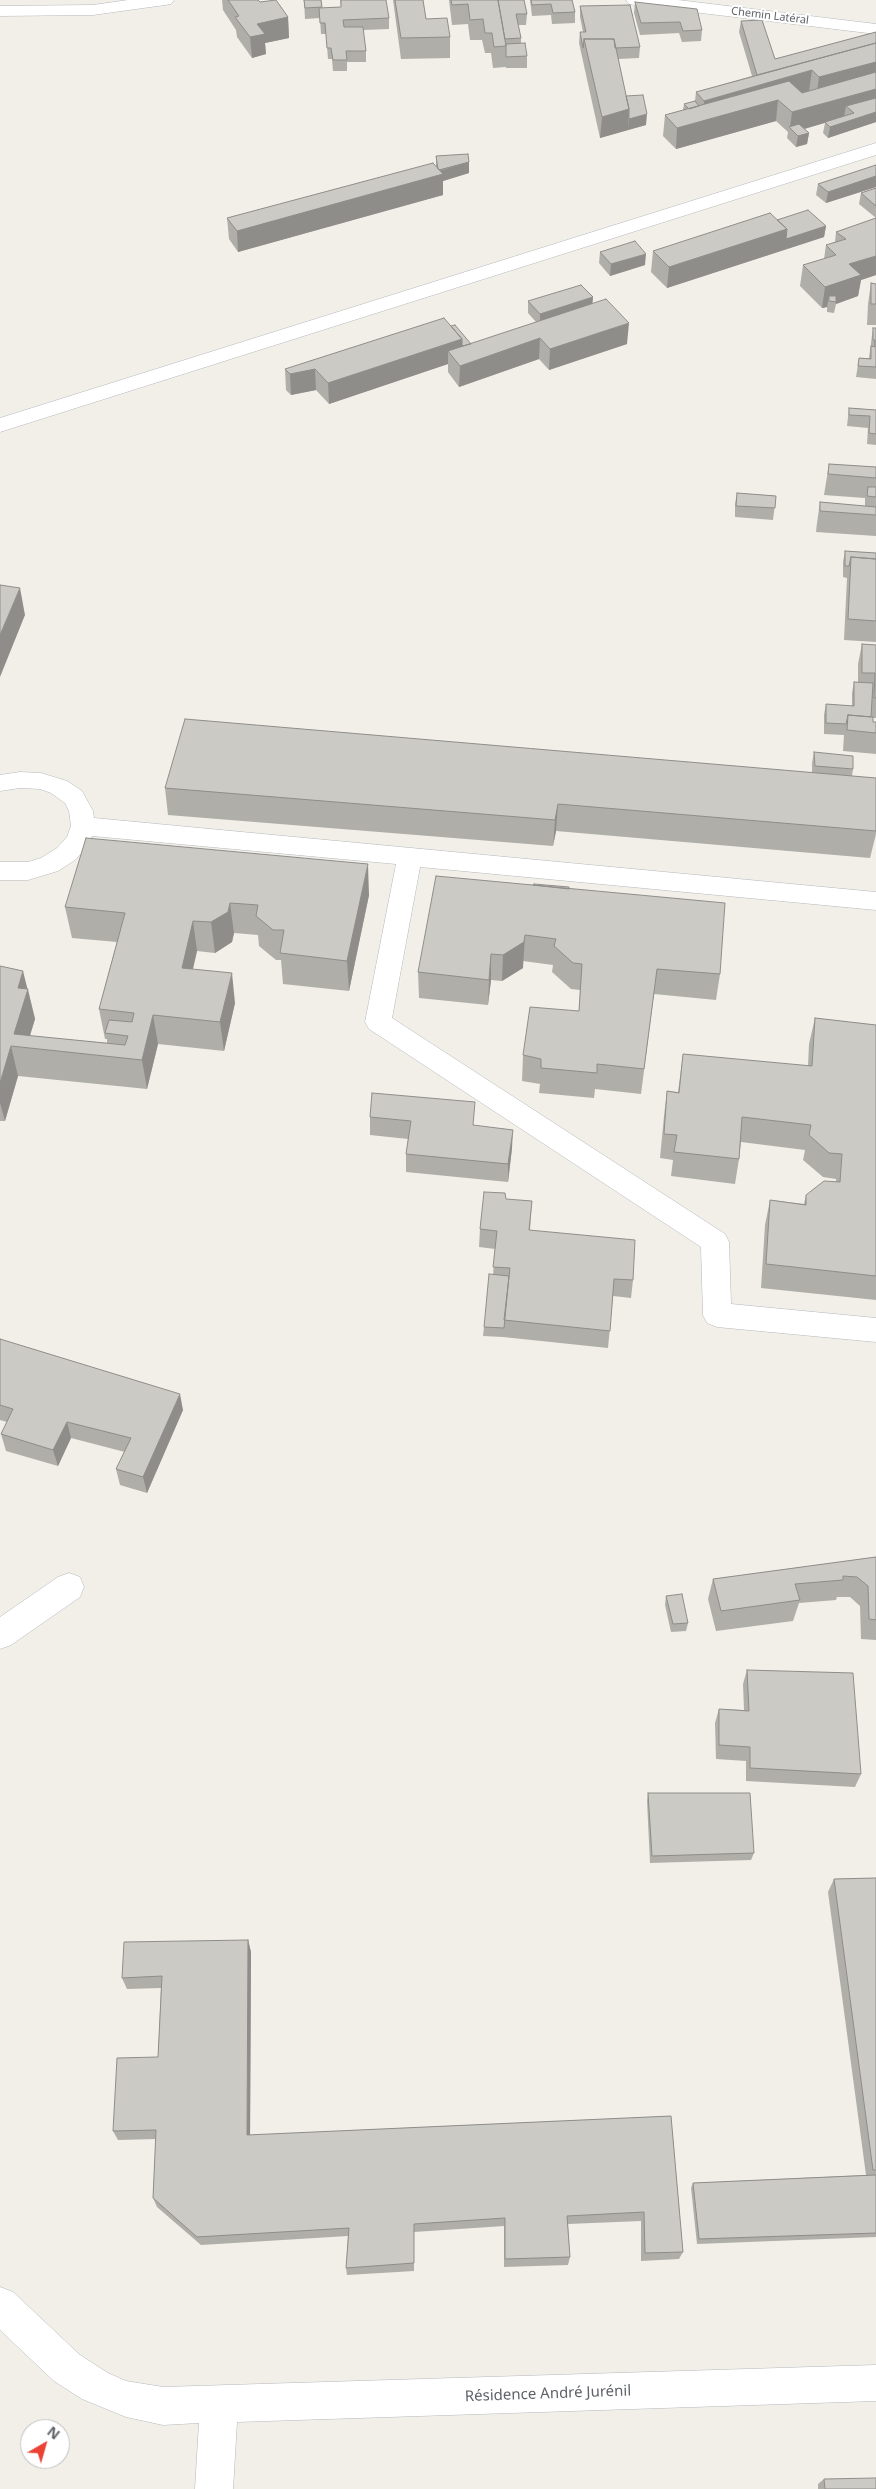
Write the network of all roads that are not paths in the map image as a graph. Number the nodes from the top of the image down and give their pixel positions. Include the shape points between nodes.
1 (165, 0) edge
2 (635, 0) edge
3 (0, 11) edge
4 (876, 29) edge
5 (876, 149) edge
6 (0, 425) edge
7 (0, 783) edge
8 (83, 826) junction
9 (409, 858) junction
10 (0, 871) edge
11 (876, 902) edge
12 (876, 1330) edge
13 (69, 1587) dead end
14 (0, 1635) edge
15 (0, 2305) edge
16 (876, 2383) edge
17 (219, 2406) junction
18 (214, 2489) edge

1 - 3 street via 93,10
2 - 4 street, Chemin Latéral
5 - 6 street
7 - 8 street via 41,781 59,787 74,797 81,810
8 - 9 street
8 - 10 street via 78,841 49,865 28,871
9 - 11 street
9 - 12 street via 378,1022 715,1242 717,1314
13 - 14 street
15 - 17 street, Résidence André Jurénil via 67,2368 95,2386 126,2399 163,2406
16 - 17 street, Résidence André Jurénil
17 - 18 street

